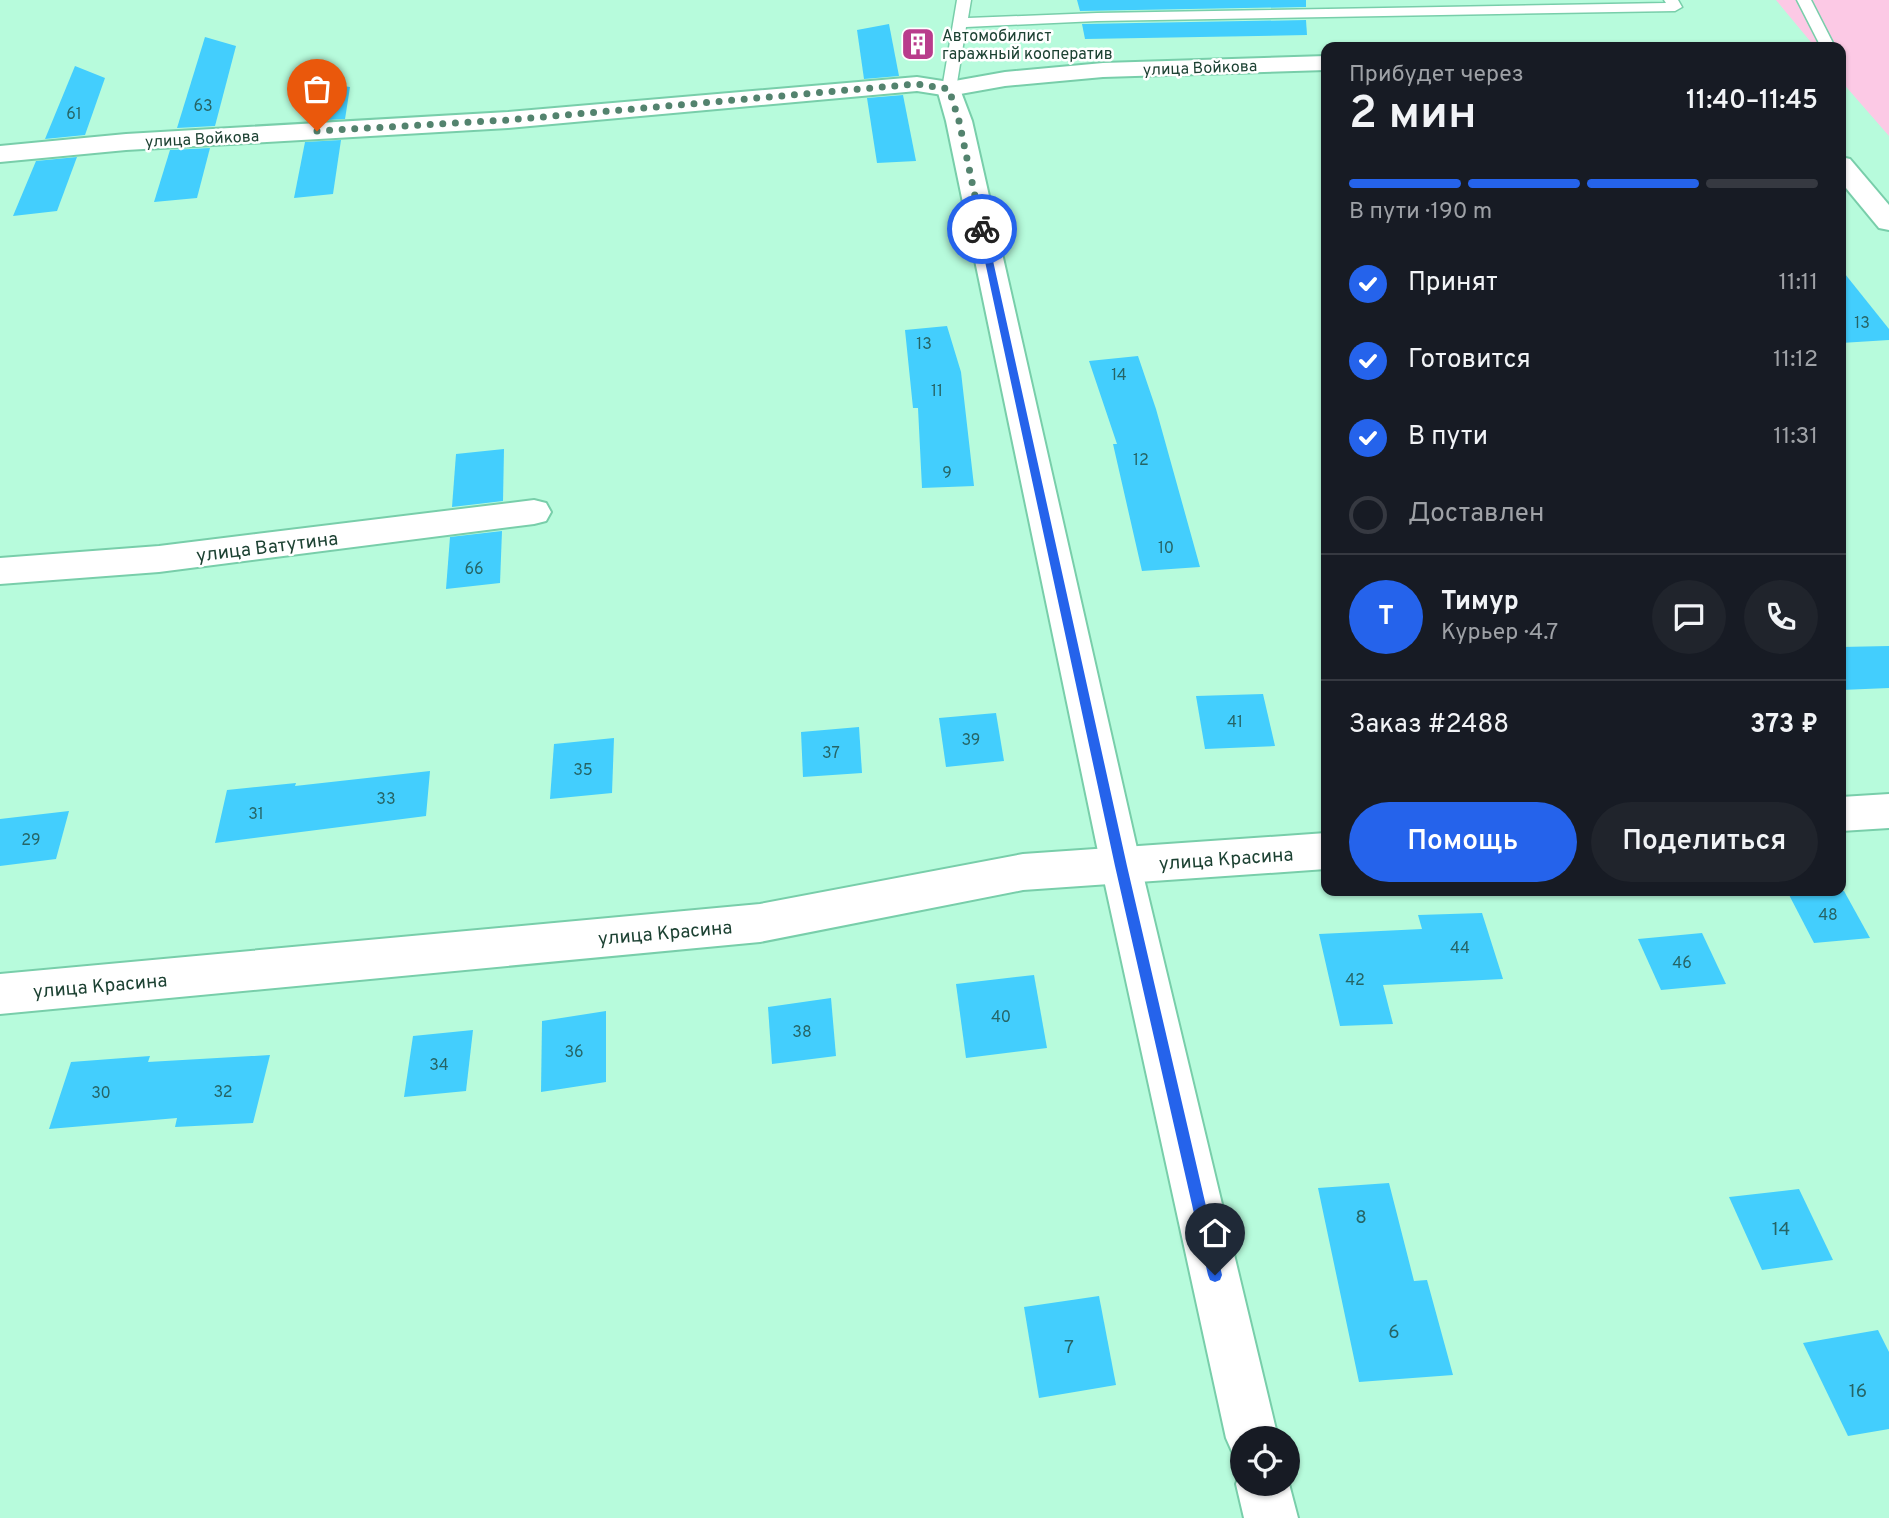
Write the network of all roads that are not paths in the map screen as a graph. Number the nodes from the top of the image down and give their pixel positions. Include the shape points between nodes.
1 (964, 0) edge
2 (1073, 0) edge
3 (1671, 0) edge
4 (1804, 0) edge
5 (1595, 4) edge
6 (1075, 18) junction
7 (959, 23) junction
8 (1825, 42) edge
9 (1321, 62) edge
10 (949, 89) junction
11 (0, 154) edge
12 (1846, 171) edge
13 (1889, 222) edge
14 (534, 512) dead end
15 (0, 571) edge
16 (1889, 811) edge
17 (1846, 814) edge
18 (1321, 851) edge
19 (1121, 866) junction
20 (0, 994) edge
21 (1249, 1426) edge
22 (1265, 1496) edge
23 (1270, 1518) edge

1 - 7 lane
2 - 6 lane
3 - 5 lane via 1675,7
4 - 8 lane
5 - 6 lane
6 - 7 lane
7 - 10 lane
9 - 10 street, улица Войкова via 1103,70
10 - 11 street, улица Войкова via 917,84 508,120 126,142
10 - 19 street
12 - 13 street
14 - 15 street, улица Ватутина via 159,559
16 - 17 street
18 - 19 street, улица Красина
19 - 20 street, улица Красина via 1023,872 760,923
19 - 21 street
22 - 23 street

